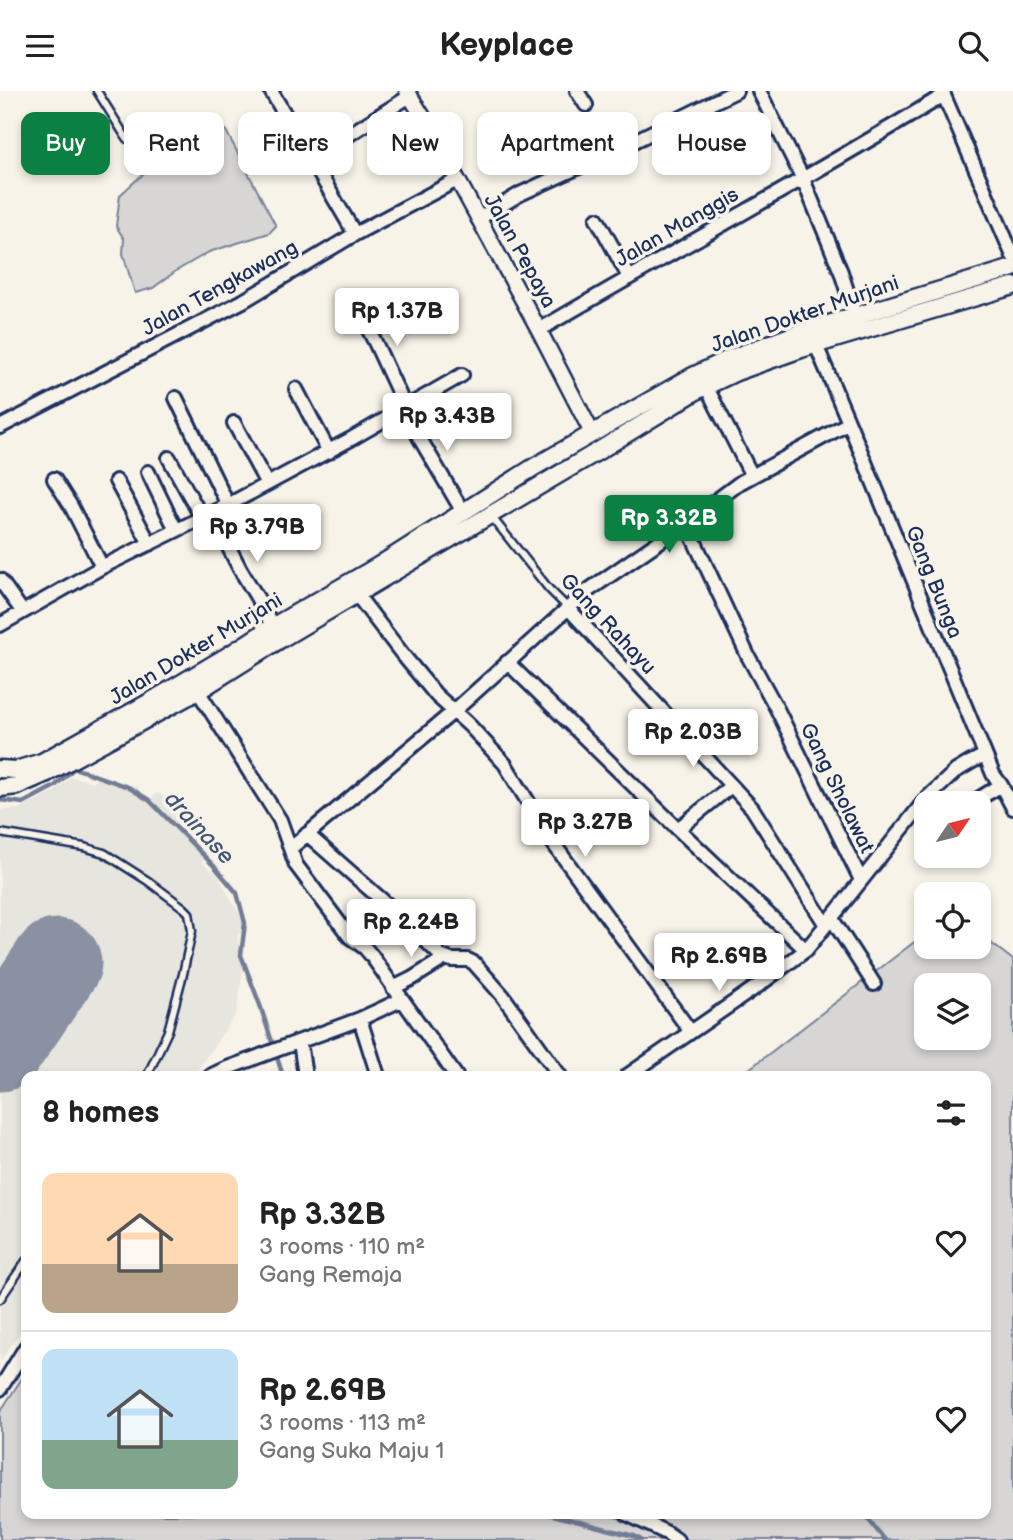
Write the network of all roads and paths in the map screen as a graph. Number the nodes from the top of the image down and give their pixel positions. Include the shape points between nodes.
1 (97, 91) edge
2 (577, 91) edge
3 (736, 91) edge
4 (759, 91) edge
5 (274, 92) edge
6 (409, 93) edge
7 (943, 93) edge
8 (586, 105) dead end
9 (286, 112) edge
10 (353, 131) edge
11 (124, 134) edge
12 (322, 175) edge
13 (803, 179) junction
14 (457, 180) junction
15 (478, 219) junction
16 (597, 219) dead end
17 (355, 234) junction
18 (1013, 256) edge
19 (1013, 268) edge
20 (629, 277) junction
21 (1013, 286) edge
22 (355, 305) dead end
23 (858, 324) junction
24 (539, 330) junction
25 (816, 345) junction
26 (461, 375) dead end
27 (706, 386) junction
28 (296, 389) dead end
29 (176, 398) dead end
30 (405, 407) junction
31 (234, 423) dead end
32 (849, 423) junction
33 (0, 427) edge
34 (592, 433) junction
35 (329, 451) junction
36 (169, 458) dead end
37 (148, 472) dead end
38 (752, 475) junction
39 (54, 479) dead end
40 (116, 481) dead end
41 (267, 484) junction
42 (228, 505) junction
43 (463, 512) junction
44 (490, 514) junction
45 (206, 515) junction
46 (686, 523) junction
47 (176, 530) junction
48 (149, 544) junction
49 (398, 562) junction
50 (102, 567) junction
51 (0, 580) edge
52 (357, 594) junction
53 (568, 608) junction
54 (22, 611) junction
55 (0, 625) edge
56 (275, 634) junction
57 (507, 661) junction
58 (198, 691) junction
59 (453, 712) junction
60 (120, 726) junction
61 (985, 755) junction
62 (45, 767) junction
63 (0, 769) edge
64 (1001, 785) junction
65 (731, 786) junction
66 (0, 788) edge
67 (991, 791) edge
68 (1013, 808) edge
69 (678, 829) junction
70 (0, 833) edge
71 (307, 834) junction
72 (291, 848) junction
73 (861, 880) junction
74 (829, 922) junction
75 (806, 950) junction
76 (444, 958) junction
77 (874, 985) dead end
78 (393, 988) junction
79 (401, 1000) junction
80 (360, 1019) junction
81 (691, 1032) junction
82 (300, 1042) junction
83 (149, 1071) edge
84 (221, 1071) edge
85 (304, 1071) edge
86 (376, 1071) edge
87 (452, 1071) edge
88 (556, 1071) edge
89 (634, 1071) edge
90 (21, 1268) edge
91 (0, 1299) edge
92 (21, 1355) edge
93 (0, 1389) edge
94 (638, 1519) edge
95 (677, 1540) edge

1 - 11 lane
2 - 8 street
3 - 15 street via 520,194
4 - 13 street
5 - 9 street
6 - 10 street
6 - 14 street, Jalan Pepaya
7 - 13 street, Jalan Manggis
7 - 18 street
12 - 17 street
13 - 20 street, Jalan Manggis
13 - 23 street
14 - 15 street, Jalan Pepaya
14 - 17 street, Jalan Tengkawang
15 - 24 street, Jalan Pepaya
16 - 20 street
17 - 33 street, Jalan Tengkawang via 243,301
19 - 23 main road, Jalan Dokter Murjani
20 - 24 street, Jalan Manggis
21 - 23 main road, Jalan Dokter Murjani
22 - 30 street
23 - 25 main road, Jalan Dokter Murjani
23 - 34 main road, Jalan Dokter Murjani via 796,334 730,358
24 - 34 street, Jalan Pepaya
25 - 27 main road, Jalan Dokter Murjani
25 - 32 street, Gang Bunga
26 - 30 street
27 - 38 street
27 - 44 main road, Jalan Dokter Murjani
28 - 35 street
29 - 42 street
30 - 35 street
30 - 43 street
31 - 41 street
32 - 38 street
32 - 61 street, Gang Bunga
34 - 43 main road, Jalan Dokter Murjani
35 - 41 street
36 - 45 street
37 - 47 street
38 - 46 street
39 - 50 street
40 - 48 street
41 - 42 street
42 - 45 street
43 - 49 main road, Jalan Dokter Murjani
44 - 49 main road, Jalan Dokter Murjani
44 - 53 lane, Gang Rahayu
45 - 47 street
45 - 56 street
46 - 53 street
46 - 73 street, Gang Sholawat
47 - 48 street
48 - 50 street
49 - 52 main road, Jalan Dokter Murjani
49 - 56 main road, Jalan Dokter Murjani
50 - 54 street
51 - 54 street
52 - 56 main road, Jalan Dokter Murjani
52 - 59 street
53 - 57 street
53 - 65 street, Gang Rahayu
54 - 55 street
56 - 58 main road, Jalan Dokter Murjani
56 - 60 main road, Jalan Dokter Murjani via 229,655
57 - 59 street
57 - 69 street
58 - 60 main road, Jalan Dokter Murjani
58 - 72 street via 280,820
59 - 71 street
59 - 81 street via 505,764 553,843
60 - 62 main road, Jalan Dokter Murjani
61 - 64 street, Gang Bunga
61 - 73 street via 949,776 926,799
62 - 63 main road, Jalan Dokter Murjani
62 - 66 main road, Jalan Dokter Murjani via 17,786
64 - 67 street
64 - 68 street, Gang Bunga
65 - 69 street
65 - 74 street, Gang Rahayu via 752,808
69 - 75 street
70 - 83 lane via 104,853 189,913 192,931 183,974 168,1031
71 - 72 street
71 - 76 street
72 - 78 street via 310,885 350,937 371,955
73 - 74 street
74 - 75 street
74 - 77 street, Gang Rahayu
75 - 81 street
76 - 78 street
76 - 88 street via 474,963
78 - 79 street
79 - 80 street
79 - 87 street
80 - 82 street
80 - 86 street
81 - 89 street
82 - 84 street
82 - 85 street
90 - 91 lane
92 - 93 street
94 - 95 street

